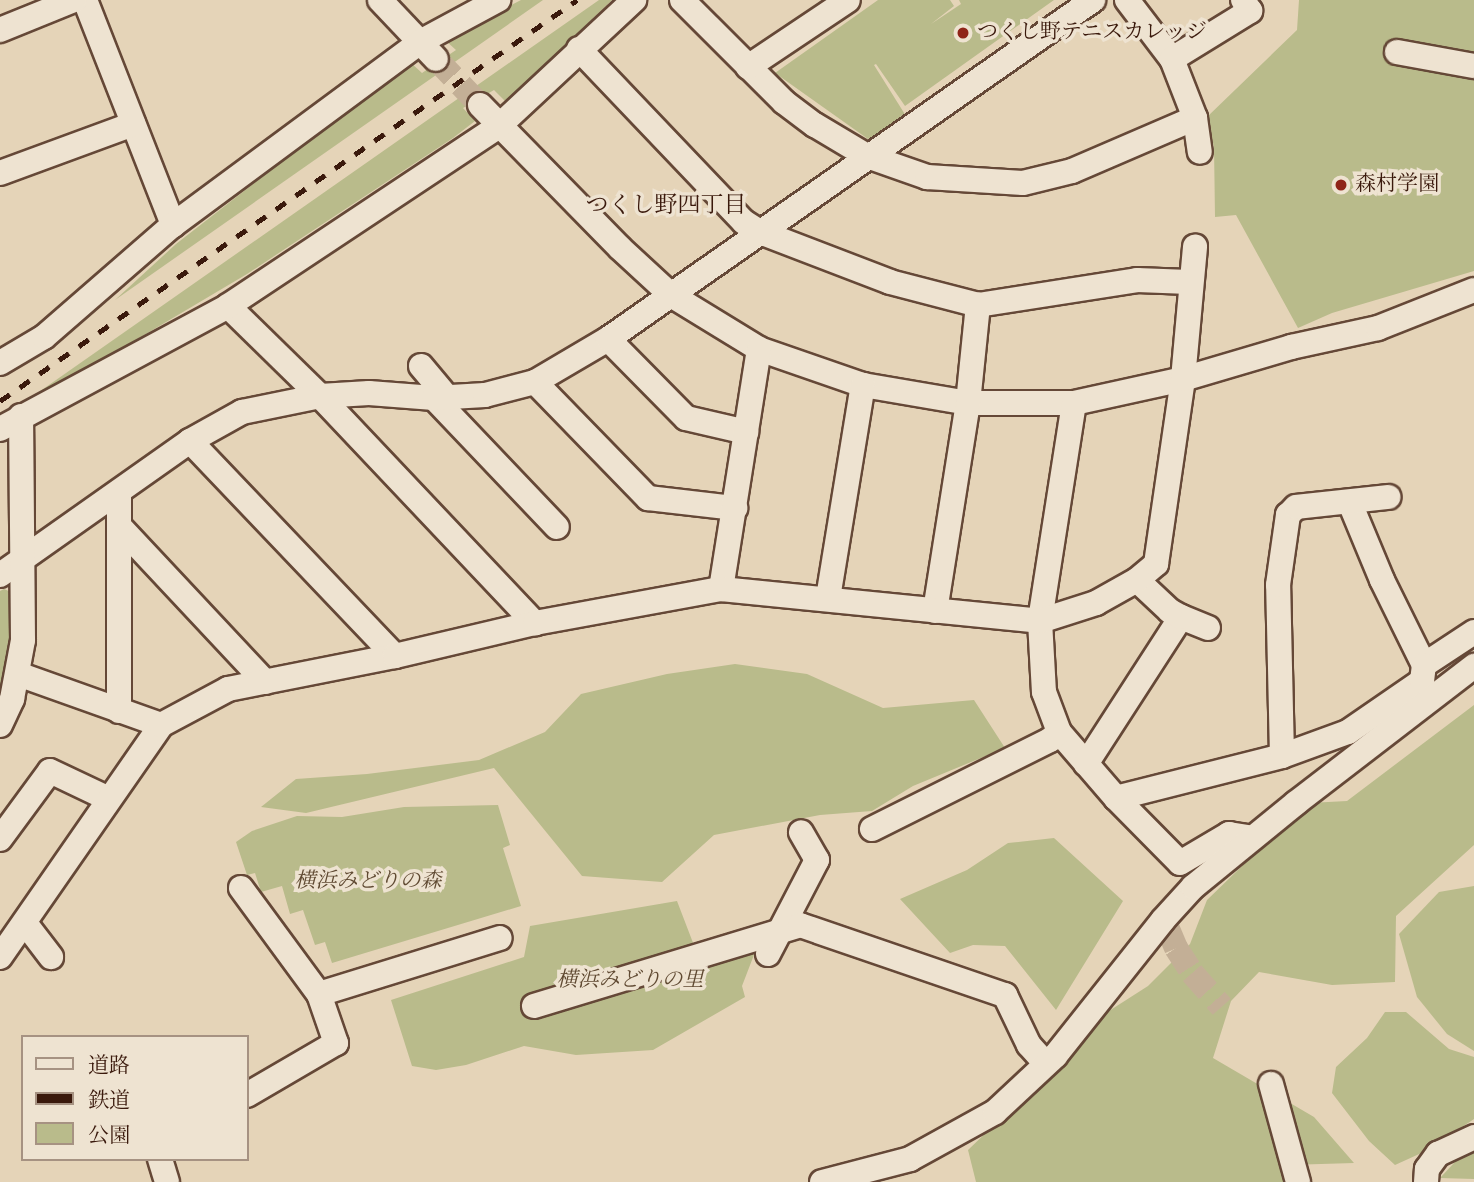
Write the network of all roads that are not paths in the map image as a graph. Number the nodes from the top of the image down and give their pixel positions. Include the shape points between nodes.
1 (74, 0) edge
2 (85, 0) edge
3 (380, 0) edge
4 (498, 0) edge
5 (634, 0) edge
6 (682, 0) edge
7 (848, 0) edge
8 (1093, 0) edge
9 (1127, 0) edge
10 (1243, 0) edge
11 (0, 30) edge
12 (579, 49) junction
13 (428, 50) junction
14 (1397, 52) dead end
15 (1172, 59) junction
16 (1474, 66) edge
17 (748, 67) junction
18 (480, 105) tunnel mouth
19 (1195, 118) junction
20 (133, 124) junction
21 (499, 126) junction
22 (1200, 152) dead end
23 (867, 156) junction
24 (0, 173) edge
25 (173, 225) junction
26 (760, 232) junction
27 (1195, 247) dead end
28 (1189, 282) junction
29 (1474, 290) edge
30 (671, 295) junction
31 (978, 305) junction
32 (228, 306) junction
33 (608, 340) junction
34 (759, 349) junction
35 (0, 363) edge
36 (421, 366) dead end
37 (1183, 379) junction
38 (535, 382) junction
39 (863, 385) junction
40 (320, 396) junction
41 (440, 398) junction
42 (968, 402) junction
43 (1074, 402) junction
44 (22, 416) junction
45 (0, 429) edge
46 (746, 432) junction
47 (190, 441) junction
48 (119, 492) junction
49 (1388, 497) dead end
50 (1350, 503) junction
51 (735, 508) junction
52 (557, 527) dead end
53 (121, 528) junction
54 (22, 559) junction
55 (0, 575) edge
56 (1137, 580) junction
57 (722, 589) junction
58 (828, 598) junction
59 (935, 611) junction
60 (1181, 617) junction
61 (1040, 621) junction
62 (535, 623) junction
63 (1208, 628) dead end
64 (1474, 632) edge
65 (395, 656) junction
66 (1424, 666) junction
67 (1474, 666) edge
68 (18, 674) junction
69 (265, 682) junction
70 (119, 711) junction
71 (0, 725) edge
72 (161, 725) junction
73 (1059, 732) junction
74 (1282, 756) junction
75 (1086, 764) junction
76 (1116, 798) junction
77 (109, 799) junction
78 (872, 829) dead end
79 (801, 832) dead end
80 (1254, 838) junction
81 (0, 839) edge
82 (241, 888) dead end
83 (25, 923) junction
84 (782, 929) junction
85 (500, 938) dead end
86 (768, 954) dead end
87 (0, 957) edge
88 (51, 957) dead end
89 (319, 994) junction
90 (534, 1006) dead end
91 (1046, 1065) junction
92 (1271, 1084) dead end
93 (248, 1094) edge
94 (1474, 1137) edge
95 (910, 1159) junction
96 (161, 1161) edge
97 (167, 1182) edge
98 (822, 1182) edge
99 (888, 1182) edge
100 (1298, 1182) edge
101 (1426, 1182) edge

1 - 11 street
2 - 20 street
3 - 13 street
4 - 13 street
5 - 12 street
6 - 17 street
7 - 17 street
8 - 23 street
9 - 15 street
10 - 15 street via 1250,11
12 - 21 street
12 - 26 street via 744,222
13 - 25 street
14 - 16 street
15 - 19 street
17 - 23 street via 784,102
18 - 21 street
19 - 22 street
19 - 23 street via 1072,171 1023,183 927,177
20 - 24 street
20 - 25 street
21 - 30 street
21 - 32 street
23 - 26 street
25 - 35 street via 44,337
26 - 30 street
26 - 31 street via 890,282
27 - 28 street
28 - 31 street via 1137,280
28 - 37 street
29 - 37 street via 1378,328 1291,347
30 - 33 street
30 - 34 street
31 - 42 street
32 - 40 street
32 - 44 street
33 - 38 street
33 - 46 street via 686,418
34 - 39 street
34 - 46 street
36 - 41 street
37 - 43 street
37 - 56 street via 1156,564
38 - 41 street via 485,395
38 - 51 street via 648,498
39 - 42 street
39 - 58 street
40 - 41 street via 369,393
40 - 47 street via 242,412
40 - 62 street
41 - 52 street
42 - 43 street
42 - 59 street
43 - 61 street
44 - 45 street
44 - 54 street
46 - 51 street
47 - 48 street
47 - 65 street
48 - 53 street
48 - 54 street
49 - 50 street
50 - 66 street
50 - 74 street via 1296,507 1288,516 1278,585
51 - 57 street
53 - 69 street
53 - 70 street
54 - 55 street
54 - 68 street via 23,640
56 - 60 street
56 - 61 street via 1096,603
57 - 58 street
57 - 62 street
58 - 59 street
59 - 61 street
60 - 63 street
60 - 75 street
61 - 73 street via 1044,692
62 - 65 street
64 - 66 street
65 - 69 street
66 - 74 street via 1422,681 1348,732
67 - 80 street
68 - 70 street
68 - 71 street
69 - 72 street via 228,689
70 - 72 street
72 - 77 street
73 - 75 street
73 - 78 street
74 - 76 street
75 - 76 street
76 - 80 street via 1180,863 1229,834
77 - 81 street via 50,771
77 - 83 street
79 - 84 street via 817,860
80 - 91 street via 1193,887
82 - 89 street
83 - 87 street
83 - 88 street
84 - 86 street
84 - 90 street
84 - 91 street via 800,925 1005,995 1029,1045
85 - 89 street
89 - 93 street via 336,1043
91 - 95 street via 995,1112
92 - 100 street
94 - 101 street via 1438,1154 1427,1169
95 - 98 street
95 - 99 street
96 - 97 street

